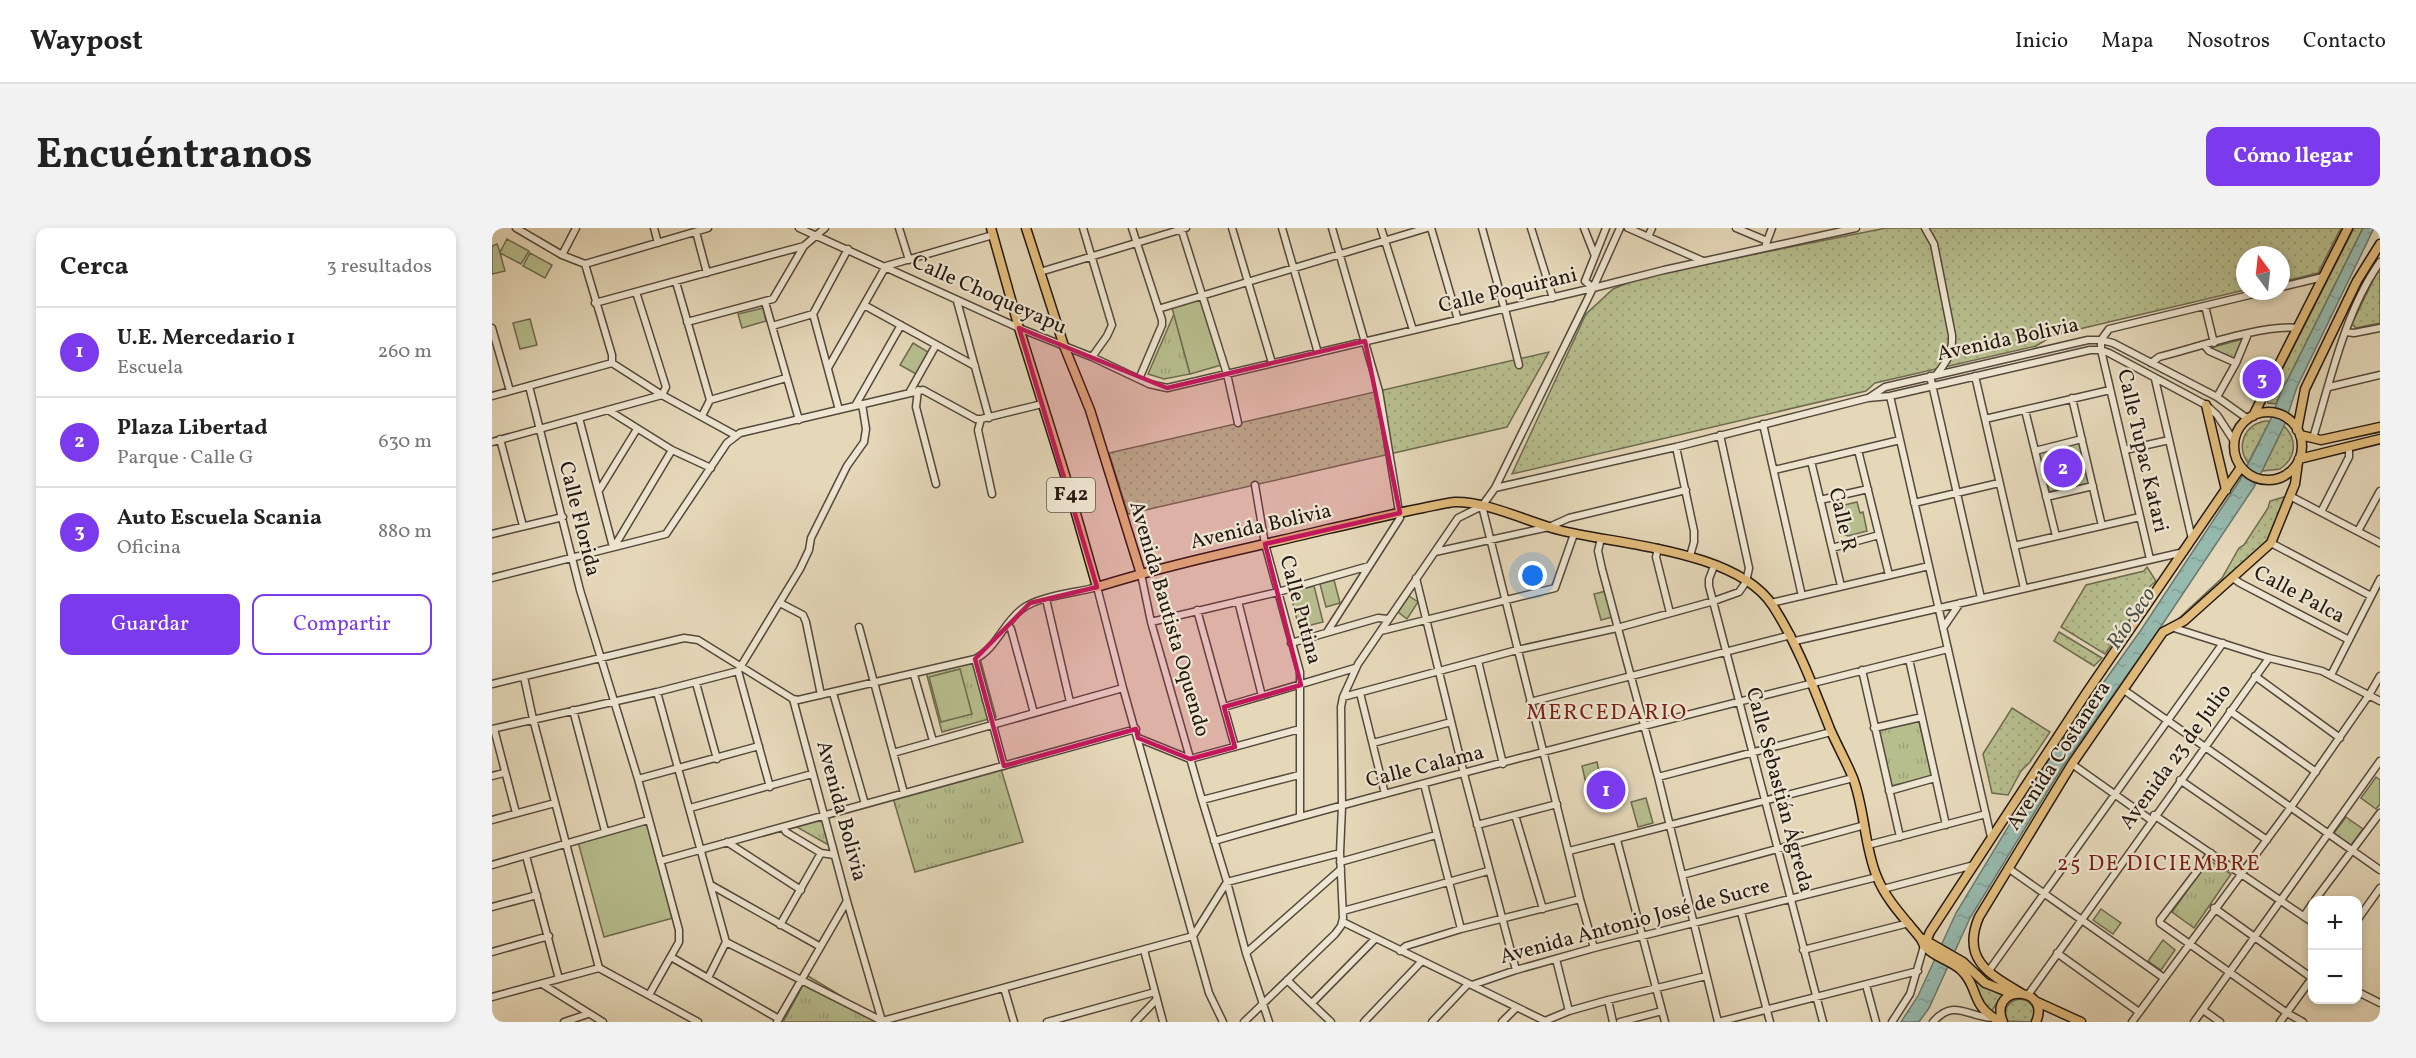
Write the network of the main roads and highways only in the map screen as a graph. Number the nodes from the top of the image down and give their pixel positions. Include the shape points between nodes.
1 (1026, 228) edge
2 (2348, 228) edge
3 (992, 231) edge
4 (2380, 244) edge
5 (2206, 405) road end
6 (2253, 416) junction
7 (2380, 428) edge
8 (2297, 430) junction
9 (2380, 439) edge
10 (2299, 460) junction
11 (2243, 469) junction
12 (2226, 490) junction
13 (1141, 574) junction
14 (1924, 941) junction
15 (1956, 963) junction
16 (2024, 996) junction
17 (1996, 1021) edge
18 (2036, 1022) edge
19 (2081, 1022) edge

1 - 13 main road, Avenida Bautista Oquendo / F42
2 - 6 main road
3 - 13 main road, Avenida Bolivia / F42 via 1097,587
4 - 8 main road via 2357,281 2305,389
5 - 12 main road
6 - 8 main road via 2275,413
6 - 11 main road via 2234,441 2234,452
7 - 8 main road via 2324,440
8 - 10 main road via 2302,446
9 - 10 main road
10 - 11 main road via 2282,477 2265,480
10 - 16 main road, Avenida Costanera via 2295,484 2271,543 2174,628 2163,632 2072,764 1979,917 1973,932 1976,954 1988,972
11 - 12 main road, Avenida Costanera
12 - 14 main road, Avenida Costanera via 2087,692
13 - 14 main road, Avenida Bolivia via 1455,502 1482,506 1574,534 1658,548 1714,566 1746,582 1771,603 1793,638 1853,778 1877,877
14 - 15 main road, Avenida Bolivia
15 - 16 main road via 1967,965 1985,983
15 - 17 main road via 1978,1003
16 - 17 main road via 2006,999
16 - 18 main road via 2038,1009
16 - 19 main road

